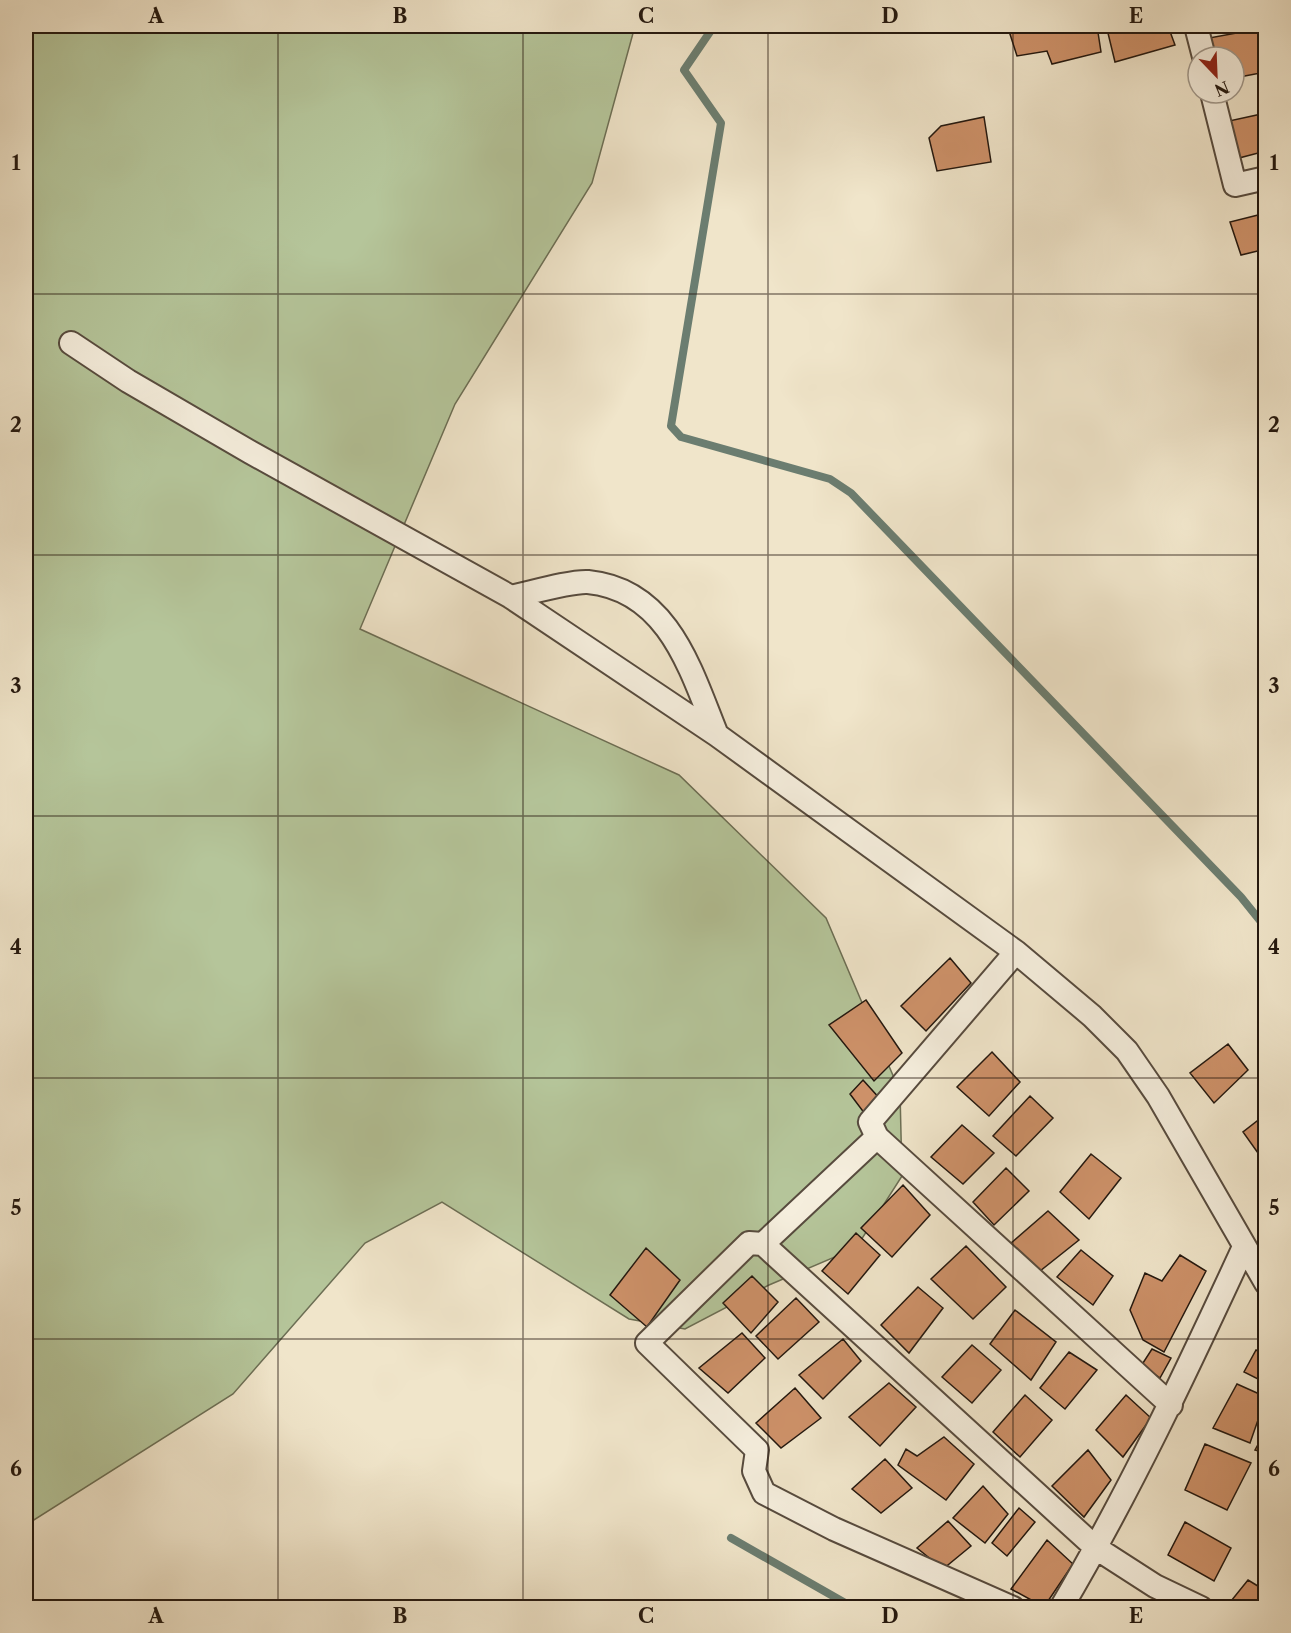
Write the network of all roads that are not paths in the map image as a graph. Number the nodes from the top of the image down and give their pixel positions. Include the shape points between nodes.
1 (1196, 26) edge
2 (1201, 45) edge
3 (1215, 105) edge
4 (1266, 178) edge
5 (71, 343) dead end
6 (511, 597) junction
7 (717, 735) junction
8 (1016, 952) junction
9 (877, 1137) junction
10 (763, 1244) junction
11 (1244, 1246) junction
12 (1266, 1283) edge
13 (1171, 1405) junction
14 (1096, 1548) junction
15 (1013, 1608) edge
16 (1061, 1608) edge
17 (1201, 1608) edge

1 - 2 street
3 - 4 street via 1235,185
5 - 6 street via 250,452
6 - 7 street
6 - 7 street via 586,582 618,588 657,615 679,643
7 - 8 street
8 - 9 street via 870,1122
8 - 11 street via 1127,1051 1158,1096
9 - 10 street
9 - 13 street
10 - 14 street
10 - 15 street via 749,1243 647,1343 758,1450 754,1471 764,1493 834,1529
11 - 12 street
11 - 13 street
13 - 14 street
14 - 16 street
14 - 17 street via 1155,1586

